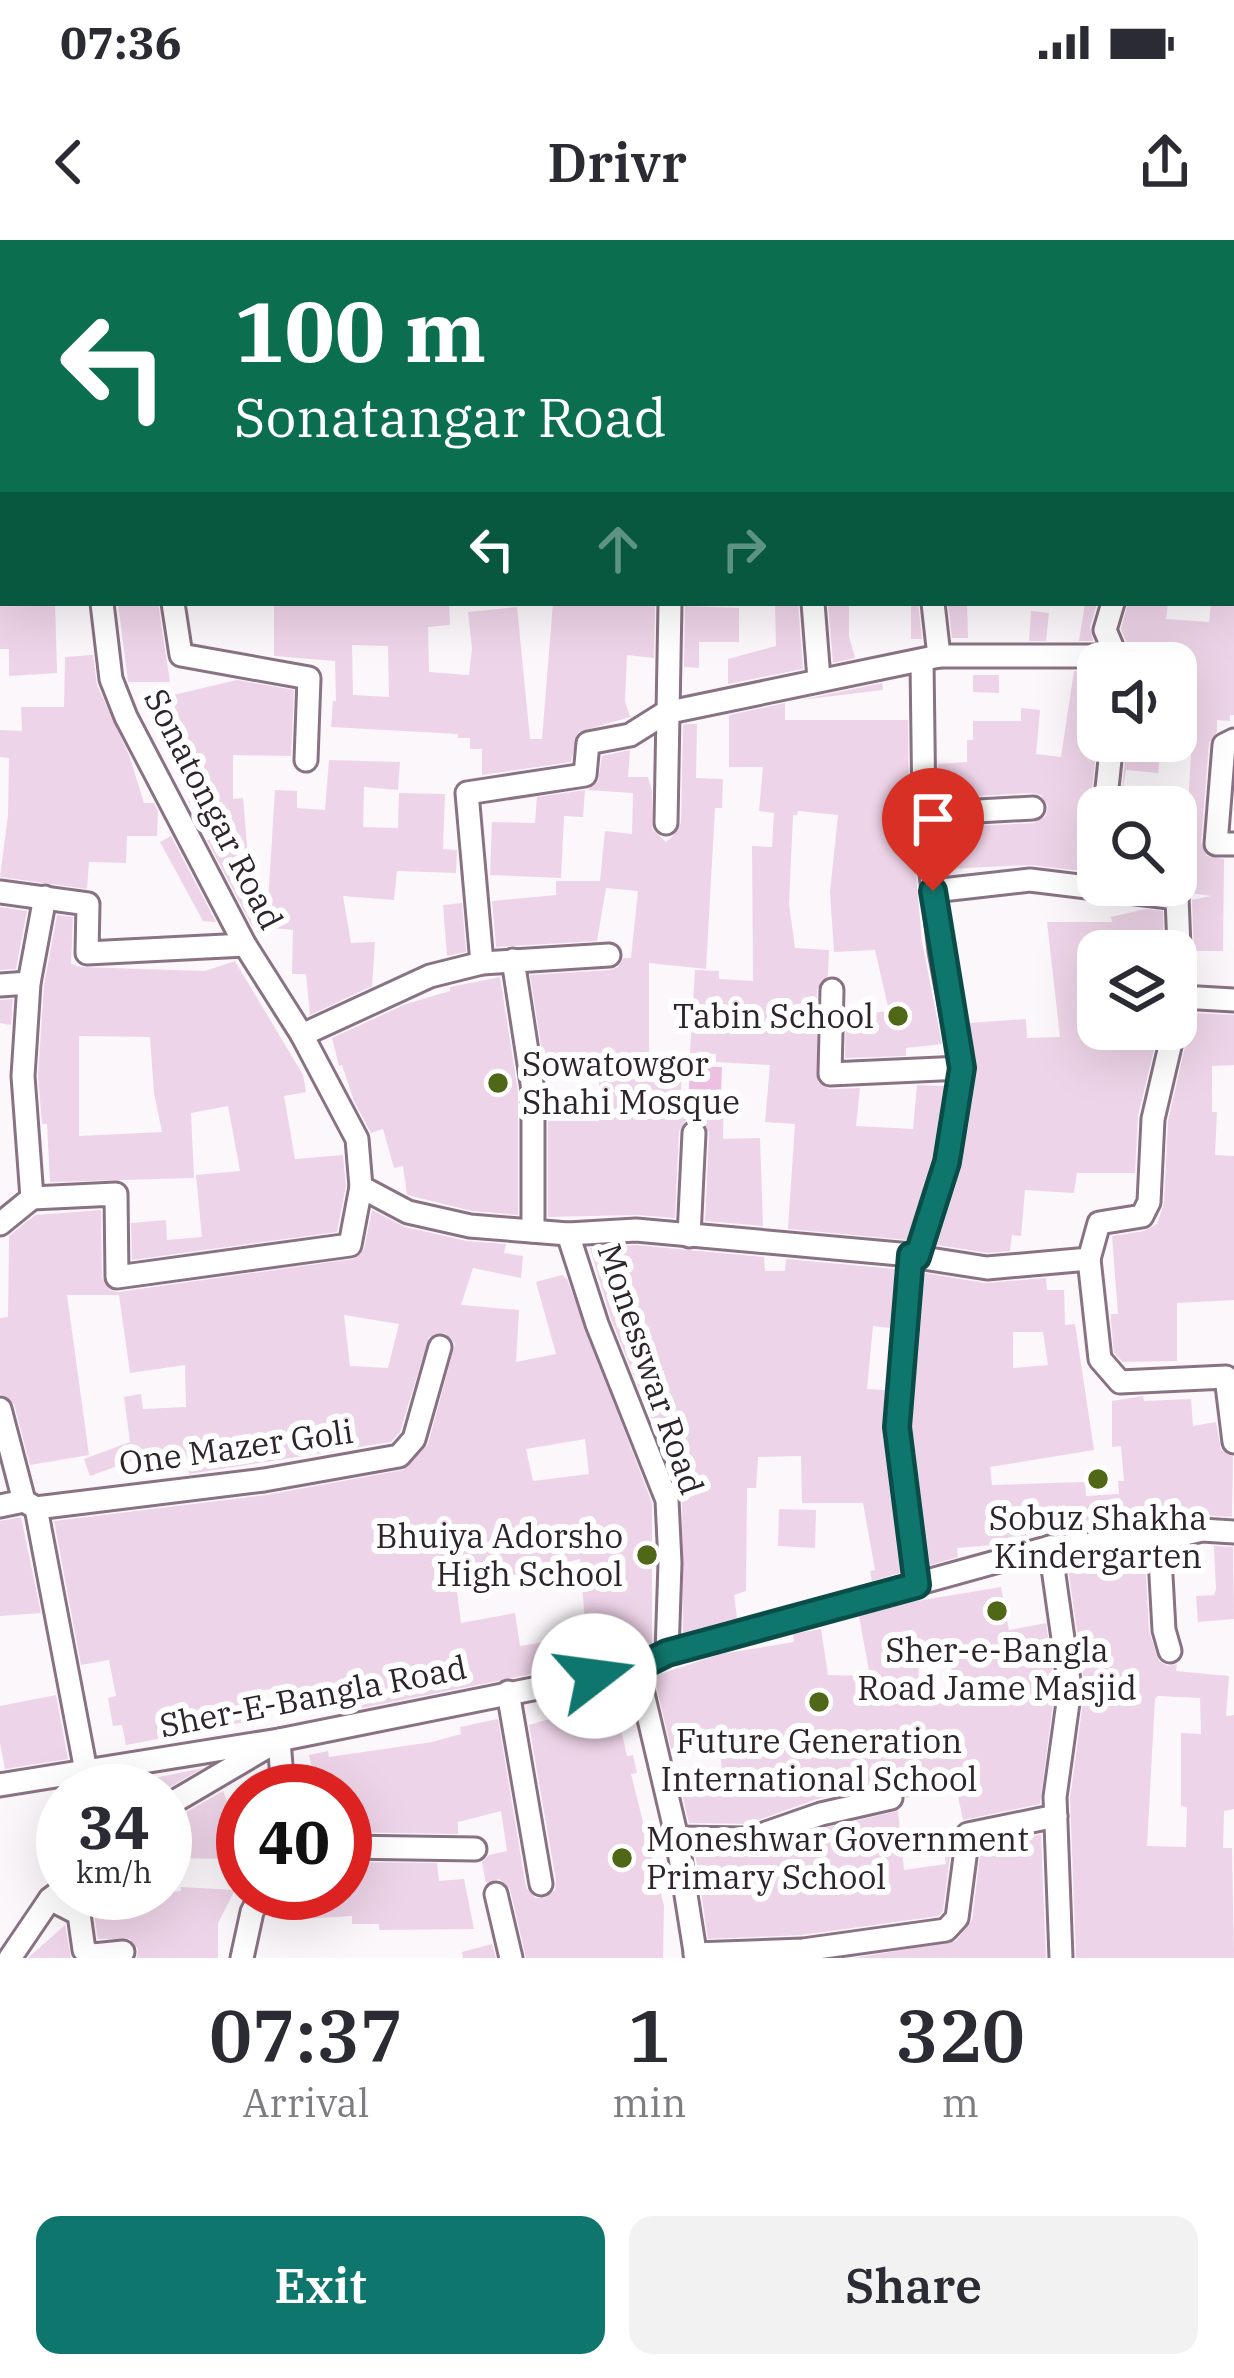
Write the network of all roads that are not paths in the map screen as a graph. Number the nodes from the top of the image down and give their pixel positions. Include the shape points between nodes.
1 (102, 606) edge
2 (173, 606) edge
3 (670, 606) edge
4 (813, 606) edge
5 (933, 606) edge
6 (1112, 606) edge
7 (1109, 642) edge
8 (930, 659) junction
9 (1077, 660) edge
10 (819, 680) junction
11 (665, 713) junction
12 (1234, 740) edge
13 (306, 760) dead end
14 (1033, 808) dead end
15 (924, 814) junction
16 (666, 823) dead end
17 (1234, 844) edge
18 (933, 891) junction
19 (0, 892) edge
20 (45, 897) junction
21 (1178, 930) edge
22 (245, 945) junction
23 (609, 955) dead end
24 (513, 960) junction
25 (482, 963) junction
26 (29, 983) junction
27 (0, 985) edge
28 (832, 990) dead end
29 (1197, 998) edge
30 (1234, 1000) edge
31 (302, 1035) junction
32 (1169, 1050) edge
33 (962, 1068) junction
34 (694, 1133) dead end
35 (361, 1187) junction
36 (32, 1198) junction
37 (0, 1224) edge
38 (533, 1231) junction
39 (568, 1234) junction
40 (689, 1236) junction
41 (914, 1256) junction
42 (1089, 1259) junction
43 (440, 1347) dead end
44 (0, 1409) edge
45 (1234, 1442) edge
46 (30, 1505) junction
47 (0, 1506) edge
48 (1234, 1532) edge
49 (1159, 1540) junction
50 (1050, 1546) junction
51 (917, 1585) junction
52 (1170, 1651) dead end
53 (667, 1653) junction
54 (637, 1668) junction
55 (508, 1692) junction
56 (279, 1740) junction
57 (84, 1764) edge
58 (134, 1764) edge
59 (281, 1764) edge
60 (36, 1780) edge
61 (0, 1785) edge
62 (192, 1791) edge
63 (891, 1798) dead end
64 (1059, 1800) junction
65 (676, 1838) junction
66 (372, 1848) edge
67 (476, 1850) dead end
68 (541, 1885) dead end
69 (496, 1894) dead end
70 (37, 1920) edge
71 (80, 1920) edge
72 (250, 1920) edge
73 (123, 1952) dead end
74 (696, 1956) edge
75 (10, 1958) edge
76 (242, 1958) edge
77 (511, 1958) edge
78 (1061, 1958) edge

1 - 22 street, Sonatongar Road via 111,679 126,716
2 - 13 street via 181,655 309,678
3 - 11 street
4 - 10 street
5 - 8 street
6 - 7 street
8 - 9 street
8 - 10 street
8 - 15 street
10 - 11 street
11 - 16 street
11 - 25 street via 630,735 588,743 585,775 467,793
12 - 17 street via 1224,745 1216,844
14 - 15 street
15 - 18 street
18 - 21 street via 1030,880 1177,898
18 - 33 street
19 - 20 street
20 - 22 street via 88,904 87,952
20 - 26 street
22 - 31 street, Sonatongar Road
23 - 24 street
24 - 25 street
24 - 38 street via 533,1090
25 - 31 street via 430,976
26 - 27 street
26 - 36 street via 23,1076
28 - 33 street via 830,1073
29 - 30 street
31 - 35 street, Sonatongar Road via 357,1139
32 - 42 street via 1154,1119 1149,1202 1142,1216 1099,1223
33 - 41 street via 947,1162
34 - 40 street
35 - 36 street via 350,1245 117,1277 116,1194
35 - 38 street via 407,1212
36 - 37 street
38 - 39 street
39 - 40 street, Monesswar Road
39 - 53 street, Monesswar Road via 668,1500
40 - 41 street, Monesswar Road
41 - 42 street, Monesswar Road via 987,1268
41 - 51 street via 897,1427
42 - 45 street via 1100,1359 1120,1382 1226,1376
43 - 46 street, One Mazer Goli via 414,1438 400,1456
44 - 46 street
46 - 47 street
46 - 57 street
48 - 49 street, Sher-E-Bangla Road
49 - 50 street, Sher-E-Bangla Road
49 - 52 street
50 - 51 street, Sher-E-Bangla Road
50 - 64 street via 1070,1688
51 - 53 street, Sher-E-Bangla Road
53 - 54 street, Sher-E-Bangla Road
54 - 55 street, Sher-E-Bangla Road
54 - 65 street
55 - 56 street, Sher-E-Bangla Road
55 - 68 street
56 - 58 street, Sher-E-Bangla Road
56 - 59 street
56 - 62 street
60 - 61 street, Sher-E-Bangla Road
63 - 65 street via 749,1839
64 - 74 street via 968,1834 957,1918 946,1930
64 - 78 street
65 - 74 street
66 - 67 street
69 - 77 street
70 - 75 street
71 - 73 street via 84,1950
72 - 76 street

